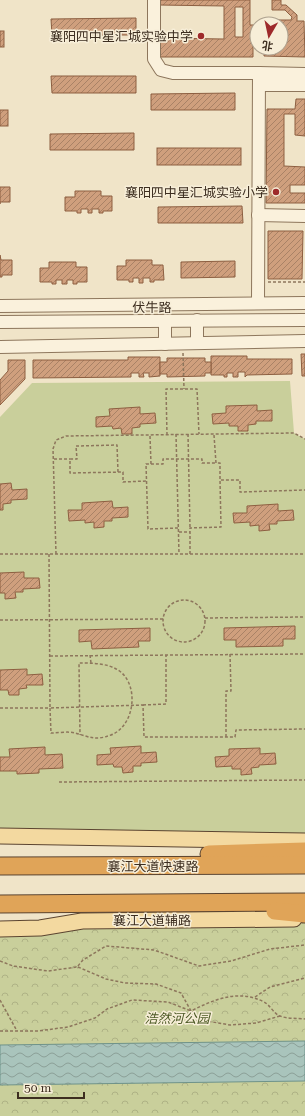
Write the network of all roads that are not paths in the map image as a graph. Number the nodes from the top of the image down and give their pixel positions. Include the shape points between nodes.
1 (154, 0) edge
2 (305, 74) edge
3 (259, 79) junction
4 (305, 85) edge
5 (258, 215) junction
6 (305, 216) edge
7 (258, 303) junction
8 (305, 303) edge
9 (0, 306) edge
10 (197, 320) junction
11 (290, 320) junction
12 (305, 320) edge
13 (165, 321) junction
14 (0, 322) edge
15 (290, 341) junction
16 (305, 341) edge
17 (197, 343) junction
18 (165, 344) junction
19 (0, 347) edge
20 (2, 836) edge
21 (305, 841) edge
22 (305, 851) edge
23 (305, 865) edge
24 (0, 866) edge
25 (126, 866) junction
26 (305, 902) edge
27 (142, 903) junction
28 (0, 904) edge
29 (305, 914) edge
30 (305, 919) edge
31 (0, 929) edge

1 - 3 street via 154,59 162,70 172,73
2 - 3 street
3 - 4 street
3 - 5 street
5 - 6 street
5 - 7 street
7 - 8 street
7 - 9 street
10 - 11 street, 伏牛路
10 - 13 street, 伏牛路
10 - 17 street
11 - 12 street, 伏牛路
11 - 15 street
13 - 14 street, 伏牛路
13 - 18 street
15 - 16 street
15 - 17 street
17 - 18 street
18 - 19 street
20 - 21 main road
22 - 25 highway via 154,856
23 - 25 highway, 襄江大道快速路
24 - 25 highway, 襄江大道快速路
26 - 27 highway
27 - 28 highway
27 - 29 highway via 194,911 277,911
30 - 31 main road, 襄江大道辅路 via 82,921 40,928

